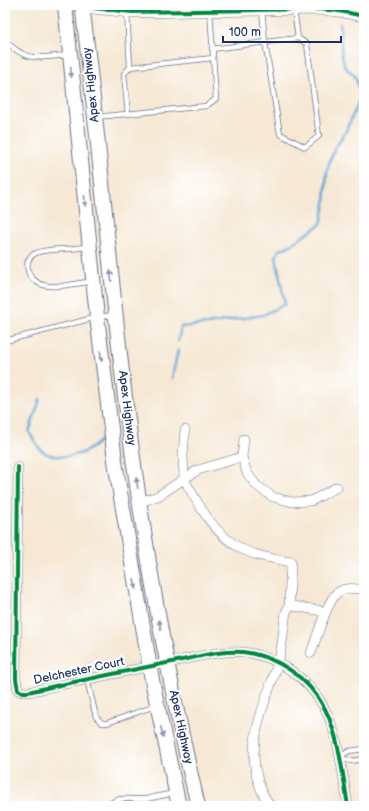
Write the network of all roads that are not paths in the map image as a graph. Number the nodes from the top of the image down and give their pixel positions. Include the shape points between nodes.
1 (65, 5) edge
2 (82, 5) edge
3 (172, 8) edge
4 (293, 8) junction
5 (262, 9) junction
6 (210, 10) junction
7 (127, 12) junction
8 (364, 16) edge
9 (298, 38) junction
10 (5, 40) edge
11 (265, 42) junction
12 (212, 49) junction
13 (70, 55) junction
14 (213, 58) junction
15 (130, 67) junction
16 (128, 114) junction
17 (95, 117) junction
18 (90, 246) junction
19 (93, 282) junction
20 (115, 315) junction
21 (97, 317) junction
22 (5, 341) edge
23 (184, 430) dead end
24 (244, 439) dead end
25 (242, 457) junction
26 (18, 467) dead end
27 (184, 478) junction
28 (337, 487) dead end
29 (140, 502) junction
30 (364, 590) edge
31 (289, 607) junction
32 (326, 614) junction
33 (312, 653) dead end
34 (167, 663) junction
35 (278, 664) junction
36 (150, 667) junction
37 (87, 679) junction
38 (157, 706) junction
39 (364, 749) edge
40 (339, 757) junction
41 (364, 759) edge
42 (177, 799) edge
43 (107, 806) edge
44 (198, 806) edge
45 (270, 806) edge
46 (348, 806) edge

1 - 13 main road, Apex Highway
2 - 7 street
2 - 17 main road, Apex Highway
3 - 6 street
3 - 7 street
4 - 5 street
4 - 8 street via 333,10
4 - 9 lane
5 - 6 street
5 - 11 lane
6 - 12 lane
7 - 15 lane
9 - 11 lane
9 - 11 lane via 307,44 319,136 305,146 280,134
10 - 13 lane via 22,55 33,58
11 - 12 lane
12 - 14 lane
13 -> 18 main road, Apex Highway
14 - 15 lane
14 - 16 lane via 216,99 206,106
15 - 16 lane via 124,74
16 - 17 lane
20 -> 17 main road, Apex Highway
18 - 19 main road, Apex Highway
18 - 19 lane via 42,250 30,256 27,265 30,276 40,285 56,287
19 - 21 main road, Apex Highway
20 - 21 lane
29 -> 20 main road, Apex Highway
21 - 22 lane
21 -> 36 main road, Apex Highway via 116,468
23 - 27 street
24 - 25 street
25 - 27 street via 198,470
25 - 28 street via 247,473 257,486 273,497 292,502 311,501
26 - 37 street, Delchester Court via 17,687 22,692 28,692
27 - 29 street via 158,496
27 - 31 street via 198,504 225,537 240,548 258,555 291,562
34 -> 29 main road, Apex Highway
30 - 32 street via 350,588 336,593
31 - 32 street via 299,606
31 - 35 street
32 - 33 street
34 - 35 street, Delchester Court via 241,652 259,655
34 - 36 street, Delchester Court
34 - 44 main road, Apex Highway
35 - 40 street, Delchester Court via 304,681 321,702 330,720
35 - 45 street via 255,734 254,756 257,773
36 - 37 street, Delchester Court
36 - 38 main road, Apex Highway
37 - 38 lane via 96,717 102,723
38 -> 42 main road, Apex Highway
39 - 40 lane via 349,751
40 - 41 lane via 351,761
40 - 46 street, Delchester Court
42 - 43 lane via 124,798

